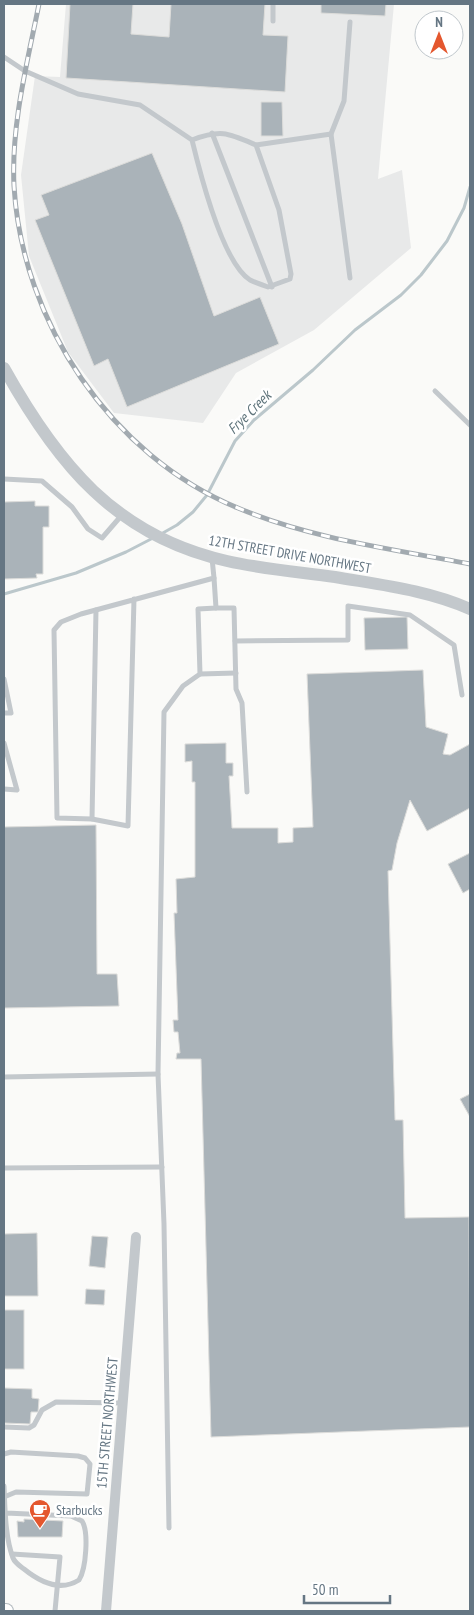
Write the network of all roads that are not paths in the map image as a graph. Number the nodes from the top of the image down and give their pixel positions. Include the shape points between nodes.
1 (273, 4) edge
2 (273, 22) dead end
3 (350, 22) dead end
4 (4, 57) edge
5 (212, 132) junction
6 (331, 134) junction
7 (192, 140) junction
8 (256, 145) junction
9 (350, 278) dead end
10 (272, 286) junction
11 (4, 368) edge
12 (435, 391) dead end
13 (470, 426) edge
14 (4, 480) edge
15 (121, 515) junction
16 (212, 557) junction
17 (214, 578) junction
18 (134, 599) junction
19 (216, 608) junction
20 (470, 609) edge
21 (96, 610) junction
22 (235, 641) junction
23 (236, 673) junction
24 (200, 674) junction
25 (4, 679) edge
26 (462, 695) dead end
27 (4, 713) edge
28 (4, 743) edge
29 (4, 789) edge
30 (247, 792) dead end
31 (92, 819) junction
32 (158, 1074) junction
33 (4, 1077) edge
34 (162, 1167) junction
35 (4, 1168) edge
36 (136, 1237) dead end
37 (122, 1403) junction
38 (4, 1427) edge
39 (4, 1454) edge
40 (4, 1486) edge
41 (4, 1497) edge
42 (6, 1513) junction
43 (169, 1528) dead end
44 (12, 1554) junction
45 (58, 1586) junction
46 (54, 1611) edge
47 (106, 1611) edge

1 - 2 lane
3 - 6 lane via 344,102
4 - 7 lane via 25,71 78,94 140,105
5 - 7 lane
5 - 8 lane
5 - 10 lane
6 - 8 lane
6 - 9 lane
7 - 10 lane via 206,195 232,260 249,279
8 - 10 lane via 279,210 291,274 290,279
11 - 15 street, 12TH STREET DRIVE NORTHWEST via 54,449 92,491
12 - 13 lane
14 - 15 lane via 42,481 72,507 88,530 102,538
15 - 16 street, 12TH STREET DRIVE NORTHWEST via 168,543
16 - 17 lane
16 - 20 street, 12TH STREET DRIVE NORTHWEST via 264,568 412,589
17 - 18 lane
17 - 19 lane
18 - 21 lane
18 - 31 lane via 128,826
19 - 22 lane via 234,608
19 - 24 lane via 198,609
21 - 31 lane
21 - 31 lane via 61,622 54,630 57,818
22 - 23 lane
22 - 26 lane via 348,640 348,606 410,615 454,645
23 - 24 lane
23 - 30 lane via 236,689 242,703
24 - 32 lane via 183,686 164,712
25 - 27 lane via 11,713
28 - 29 lane via 16,790
32 - 33 lane
32 - 34 lane
34 - 35 lane
34 - 43 lane
36 - 37 street, 15TH STREET NORTHWEST
37 - 38 lane via 56,1402 42,1410 29,1428
37 - 47 street, 15TH STREET NORTHWEST
39 - 41 lane via 78,1456 90,1464 87,1494 16,1492
40 - 41 lane
41 - 42 lane
42 - 44 lane
42 - 45 lane via 71,1516 82,1521 86,1530 82,1575 73,1584
44 - 45 lane via 14,1561 35,1579
44 - 45 lane via 60,1557
45 - 46 lane

